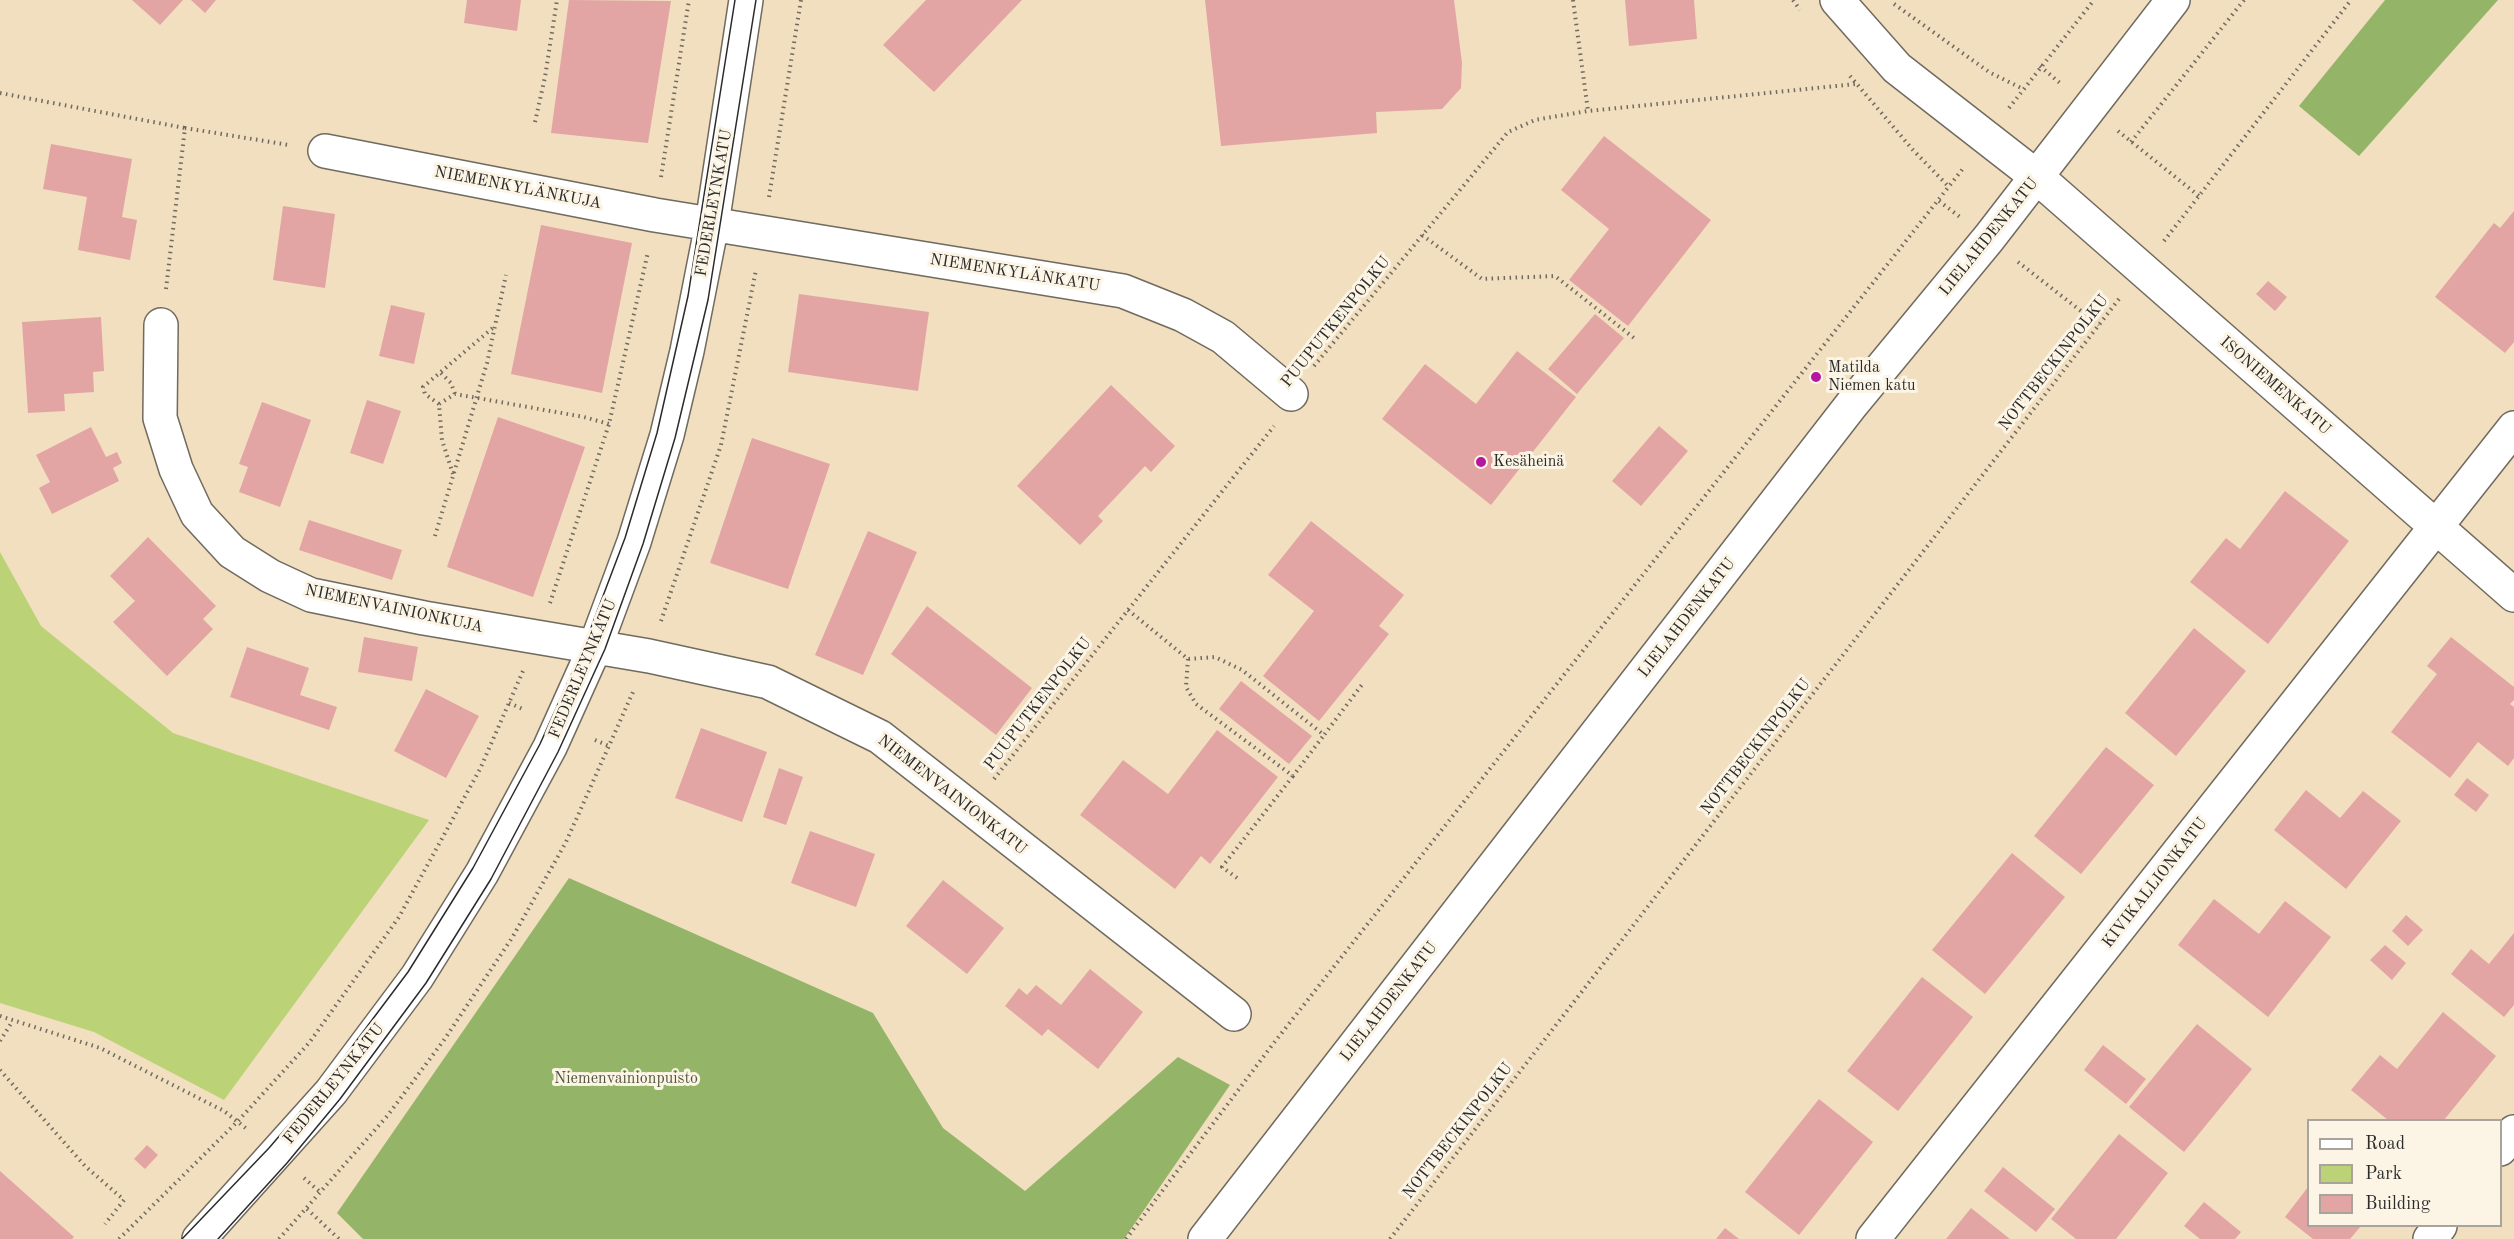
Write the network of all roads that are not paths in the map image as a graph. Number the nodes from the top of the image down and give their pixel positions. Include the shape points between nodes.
1 (746, 0) edge
2 (1837, 0) edge
3 (2173, 0) edge
4 (325, 151) road end
5 (2037, 177) junction
6 (712, 224) junction
7 (161, 326) road end
8 (1291, 394) road end
9 (2514, 428) edge
10 (2436, 526) junction
11 (2514, 595) edge
12 (595, 647) junction
13 (1234, 1014) dead end
14 (2514, 1132) edge
15 (2502, 1147) edge
16 (2439, 1227) edge
17 (199, 1239) edge
18 (1205, 1239) edge
19 (1872, 1239) edge
20 (2430, 1239) edge

1 - 6 street, FEDERLEYNKATU
2 - 5 street via 1897,68
3 - 5 street, LIELAHDENKATU
4 - 6 street, NIEMENKYLÄNKUJA
5 - 10 street, ISONIEMENKATU
5 - 18 street, LIELAHDENKATU via 1852,404
6 - 8 street, NIEMENKYLÄNKATU via 1123,291 1183,315 1223,337
6 - 12 street, FEDERLEYNKATU via 667,435 634,542
7 - 12 street, NIEMENVAINIONKUJA via 160,418 176,469 197,514 232,552 310,595
9 - 10 street, KIVIKALLIONKATU
10 - 11 street, ISONIEMENKATU
10 - 19 street, KIVIKALLIONKATU
12 - 13 street, NIEMENVAINIONKATU via 768,682 880,737
12 - 17 street, FEDERLEYNKATU via 550,747 482,873 417,977 331,1092
14 - 15 street
16 - 20 street

